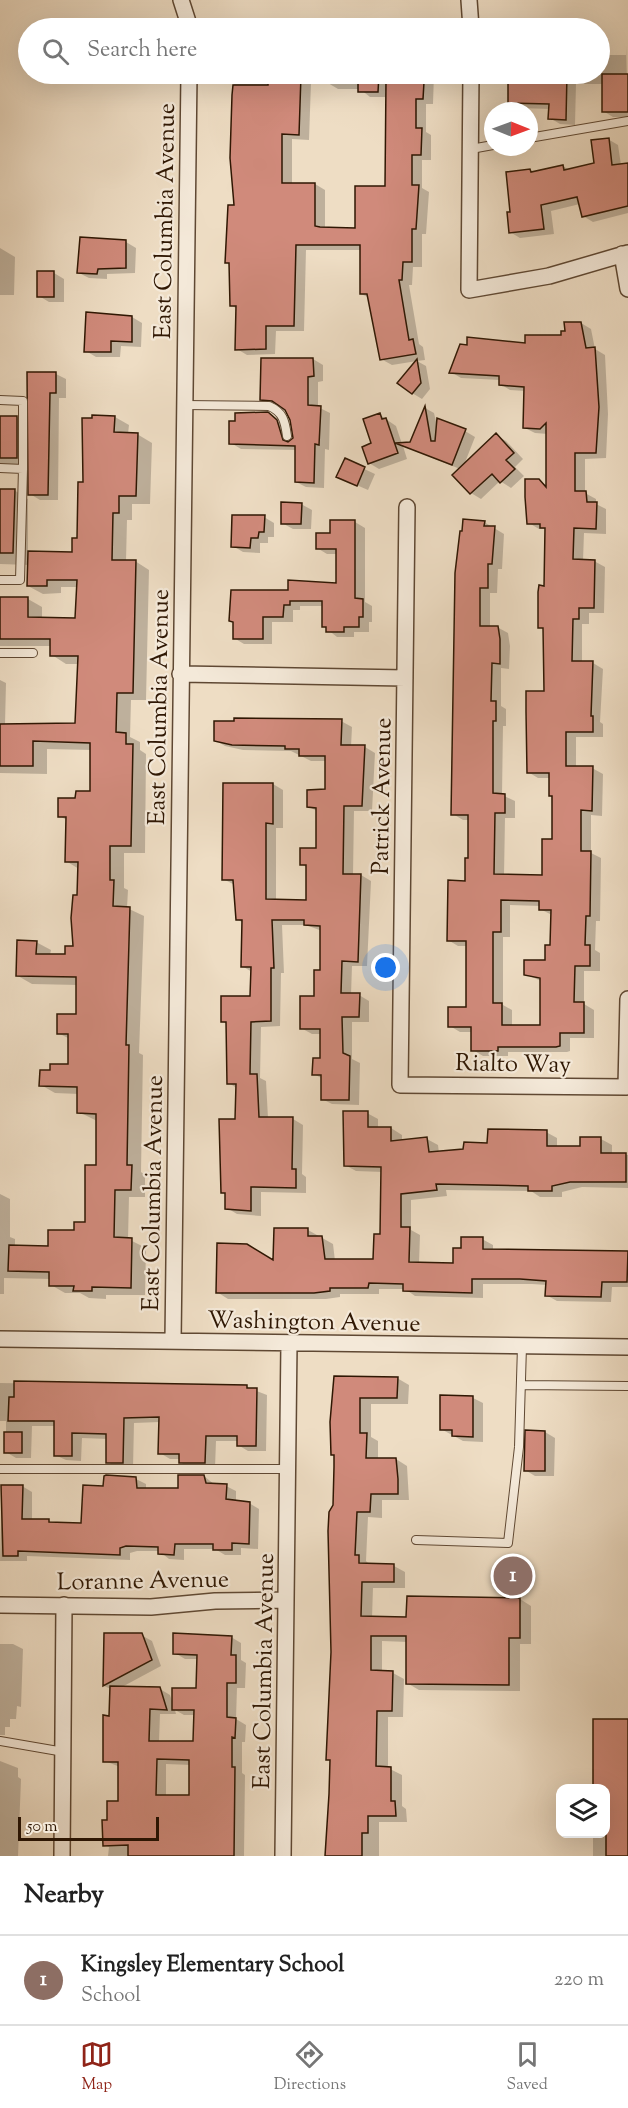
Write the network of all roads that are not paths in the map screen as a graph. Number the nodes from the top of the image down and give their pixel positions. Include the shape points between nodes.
1 (181, 0) edge
2 (469, 0) edge
3 (186, 18) edge
4 (470, 18) edge
5 (189, 84) edge
6 (471, 84) edge
7 (628, 121) edge
8 (538, 136) edge
9 (484, 147) edge
10 (471, 149) junction
11 (625, 253) edge
12 (628, 289) edge
13 (0, 400) edge
14 (184, 405) junction
15 (287, 436) dead end
16 (0, 468) edge
17 (23, 469) junction
18 (407, 507) dead end
19 (0, 580) edge
20 (0, 653) edge
21 (33, 653) dead end
22 (180, 674) junction
23 (405, 678) junction
24 (628, 999) edge
25 (400, 1084) joint
26 (0, 1339) edge
27 (173, 1341) junction
28 (289, 1343) junction
29 (522, 1346) junction
30 (628, 1347) edge
31 (520, 1385) junction
32 (628, 1386) edge
33 (0, 1469) edge
34 (288, 1469) junction
35 (416, 1540) dead end
36 (286, 1600) junction
37 (0, 1605) edge
38 (64, 1605) junction
39 (0, 1741) edge
40 (64, 1752) junction
41 (62, 1856) edge
42 (283, 1856) edge

1 - 3 street
2 - 4 street
5 - 14 street, East Columbia Avenue
6 - 10 street
7 - 8 lane
9 - 10 lane
10 - 11 street via 469,290 549,276
11 - 12 street
13 - 17 lane via 23,401
14 - 15 lane via 269,406 285,419
14 - 22 street, East Columbia Avenue
16 - 17 lane
17 - 19 lane via 20,580
18 - 23 street, Patrick Avenue
20 - 21 lane
22 - 23 street
22 - 27 street, East Columbia Avenue
23 - 25 street, Patrick Avenue
24 - 25 street, Rialto Way via 626,1087
26 - 27 street, Washington Avenue
27 - 28 street, Washington Avenue
28 - 29 street, Washington Avenue
28 - 34 street, East Columbia Avenue
29 - 30 street, Washington Avenue
29 - 31 lane
31 - 32 lane
31 - 35 lane via 519,1446 508,1543
33 - 34 lane
34 - 36 street, East Columbia Avenue
36 - 38 street, Loranne Avenue via 151,1607
36 - 42 street, East Columbia Avenue
37 - 38 street, Loranne Avenue
38 - 40 street
39 - 40 lane
40 - 41 street

